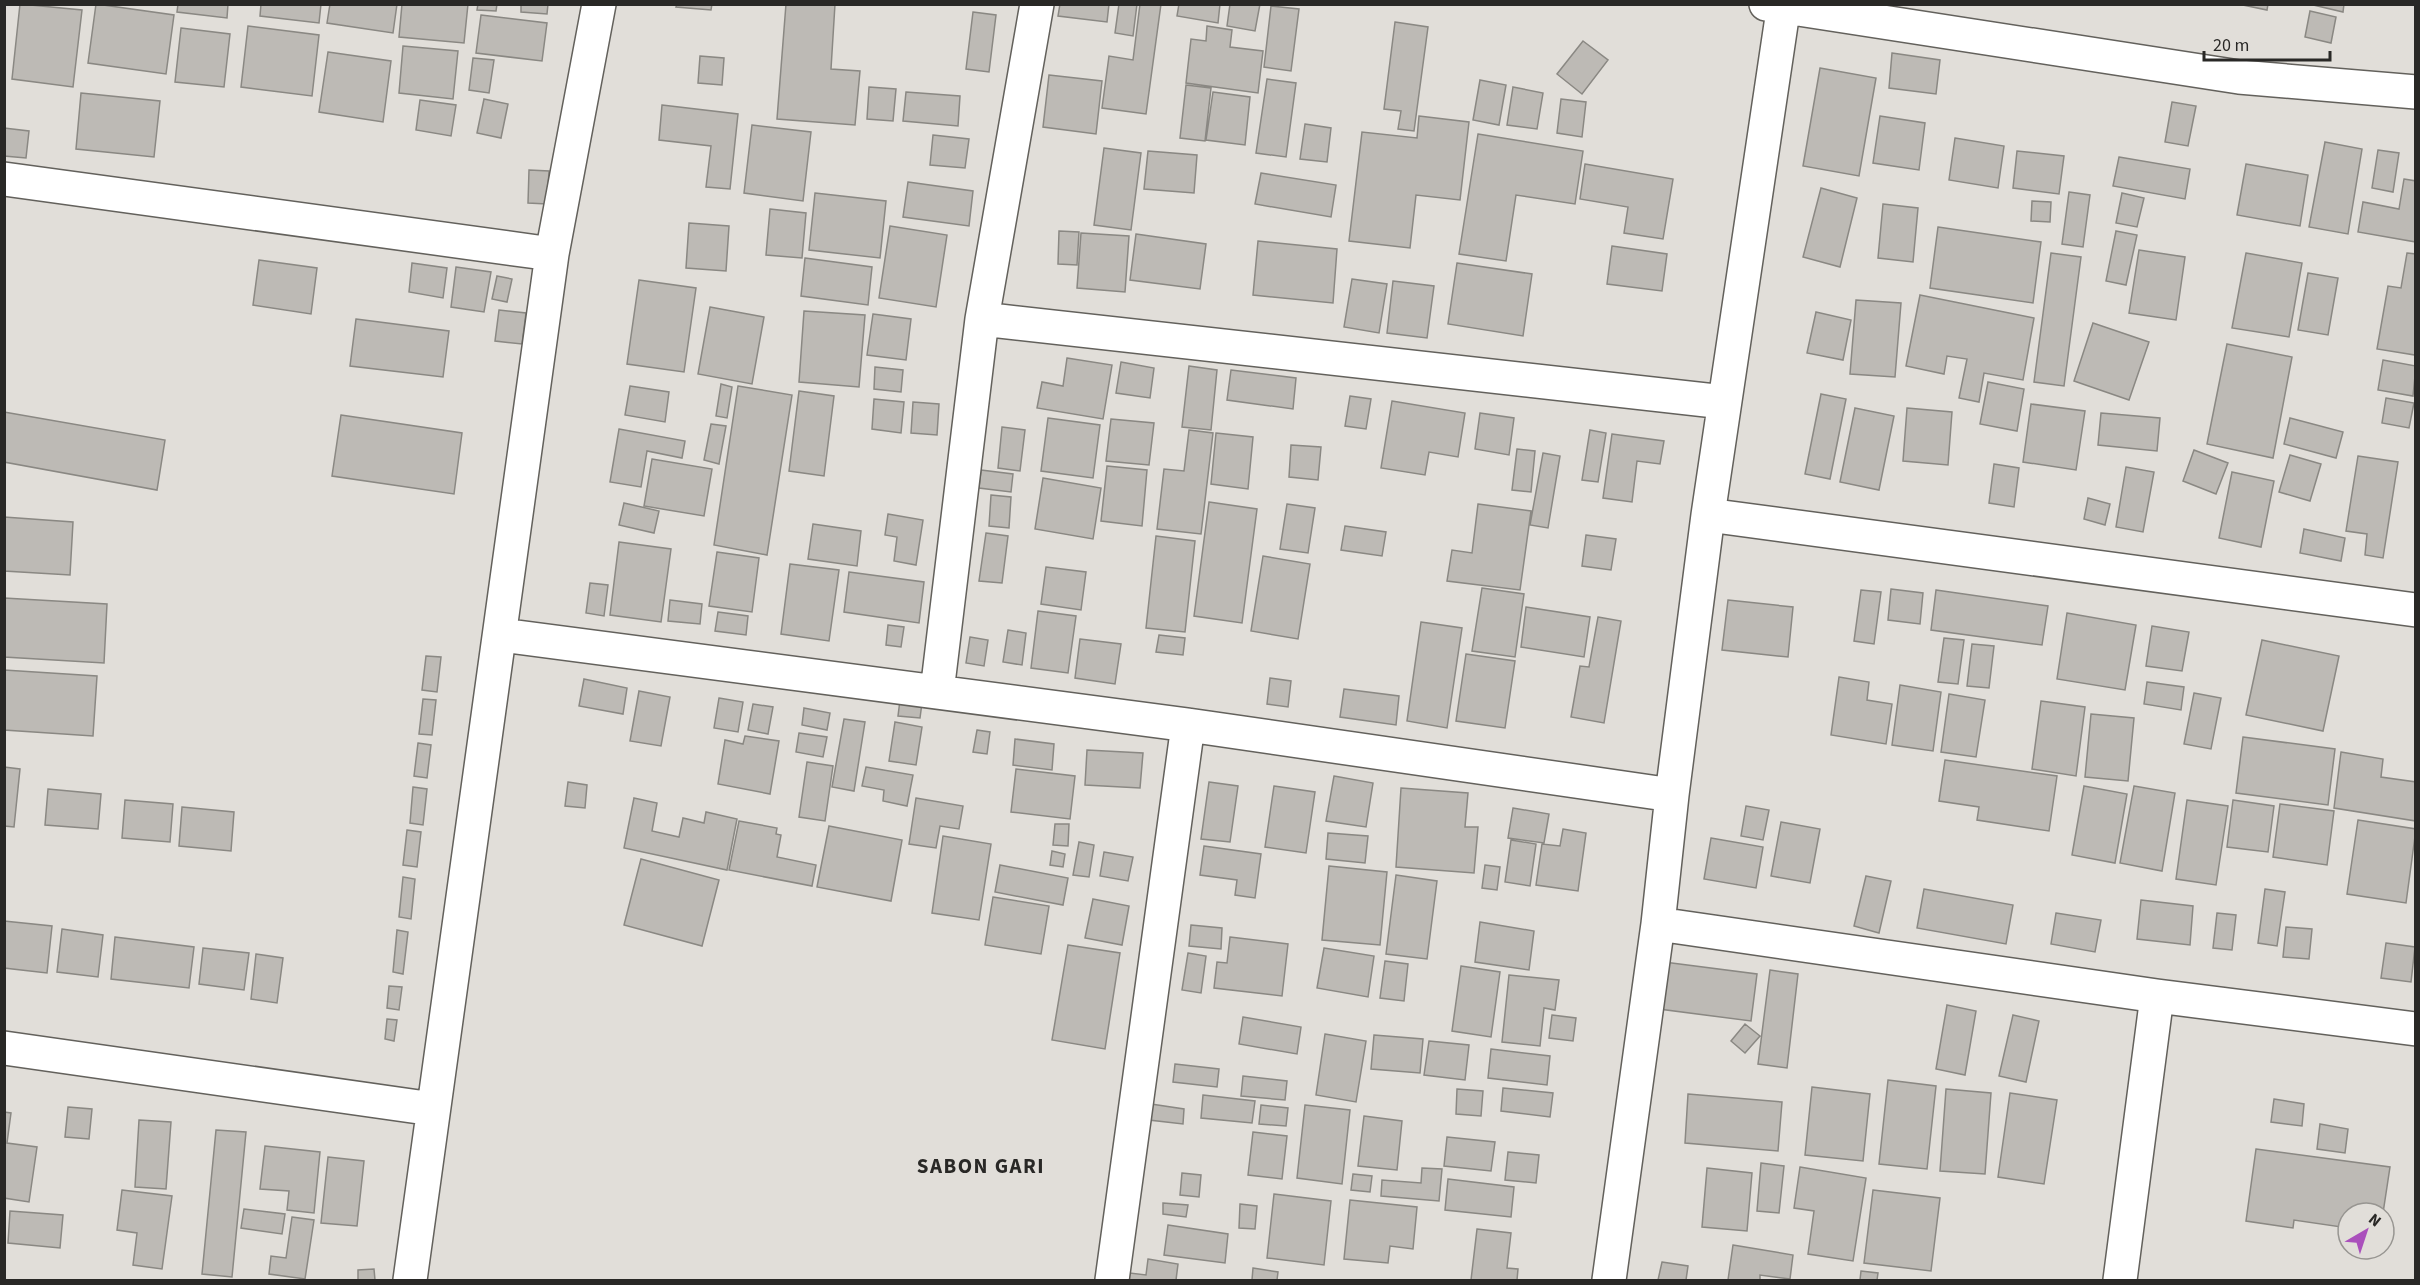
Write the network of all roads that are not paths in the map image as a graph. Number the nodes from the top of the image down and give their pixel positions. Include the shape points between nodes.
1 (599, 4) edge
2 (1037, 4) edge
3 (1778, 5) edge
4 (2415, 92) edge
5 (4, 178) edge
6 (552, 254) junction
7 (982, 319) junction
8 (1724, 402) junction
9 (1708, 515) junction
10 (2415, 609) edge
11 (501, 635) junction
12 (937, 692) junction
13 (1188, 725) junction
14 (1672, 795) junction
15 (1658, 924) junction
16 (2157, 996) junction
17 (2415, 1029) edge
18 (4, 1048) edge
19 (433, 1109) junction
20 (410, 1281) edge
21 (1112, 1281) edge
22 (1609, 1281) edge
23 (2120, 1281) edge

1 - 6 street
2 - 7 street
3 - 4 street via 2239,76
3 - 8 street
5 - 6 street
6 - 11 street
7 - 8 street
7 - 12 street
8 - 9 street
9 - 10 street
9 - 14 street
11 - 12 street
11 - 19 street
12 - 13 street
13 - 14 street
13 - 21 street
14 - 15 street
15 - 16 street
15 - 22 street
16 - 17 street
16 - 23 street
18 - 19 street
19 - 20 street

